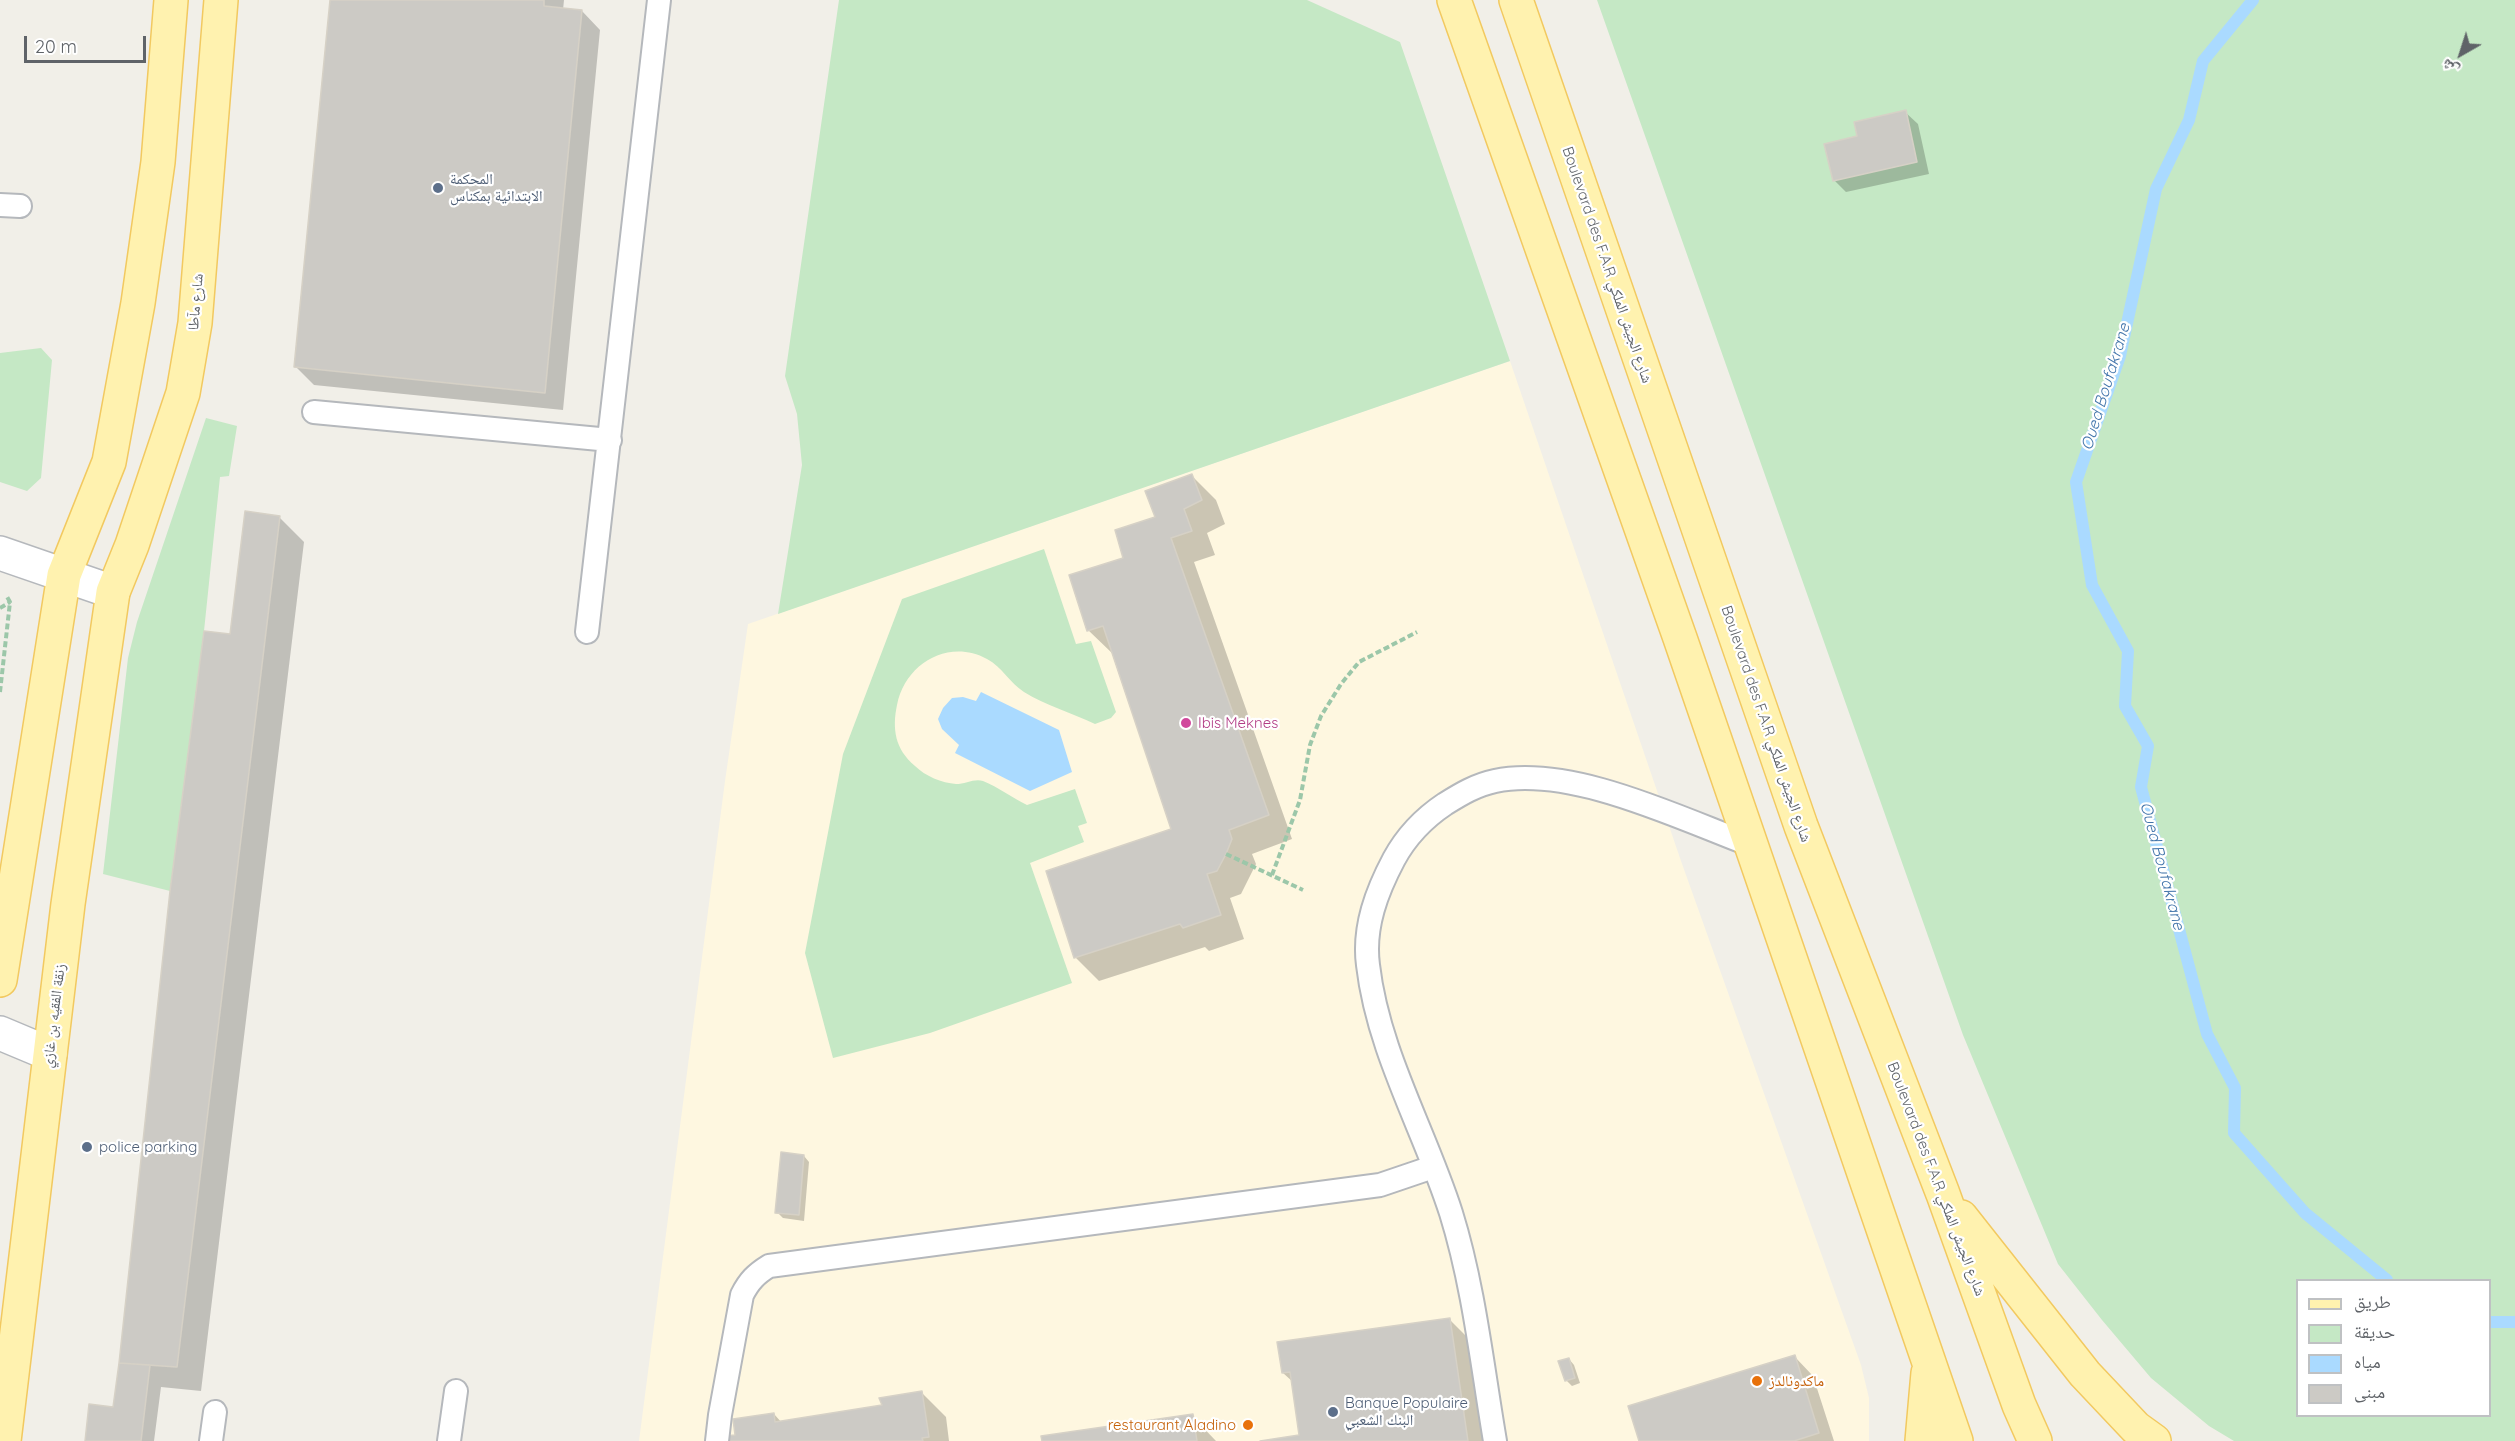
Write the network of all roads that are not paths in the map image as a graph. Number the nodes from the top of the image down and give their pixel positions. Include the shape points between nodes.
1 (171, 0) edge
2 (221, 0) edge
3 (659, 0) edge
4 (1454, 0) edge
5 (1516, 0) edge
6 (314, 412) dead end
7 (610, 440) junction
8 (0, 554) edge
9 (64, 575) junction
10 (113, 592) junction
11 (587, 632) dead end
12 (1751, 845) junction
13 (0, 980) edge
14 (0, 1034) edge
15 (50, 1054) junction
16 (1433, 1167) junction
17 (1943, 1194) junction
18 (1929, 1363) junction
19 (456, 1391) dead end
20 (215, 1412) dead end
21 (4, 1441) edge
22 (211, 1441) edge
23 (449, 1441) edge
24 (717, 1441) edge
25 (1495, 1441) edge
26 (1922, 1441) edge
27 (1956, 1441) edge
28 (2035, 1441) edge
29 (2154, 1441) edge

1 - 9 main road via 158,162 109,462
2 - 10 main road, شارع مآطا via 195,323 183,393
3 - 7 lane
4 - 12 main road
5 - 17 main road, Boulevard des F.A.R شارع الجيش الملكي via 1801,826
6 - 7 lane
7 - 11 lane
8 - 9 street
9 - 10 street
9 - 13 main road
10 - 15 main road, زنقة الفقيه بن غازي
12 - 16 lane via 1604,790 1523,778 1494,781 1467,790 1418,826 1400,848 1372,906 1367,963 1389,1053
12 - 18 main road
14 - 15 street
15 - 21 main road, زنقة الفقيه بن غازي
16 - 24 lane via 1380,1185 769,1266 748,1282 742,1295
16 - 25 lane via 1468,1273
17 - 28 main road, Boulevard des F.A.R شارع الجيش الملكي
17 - 29 main road via 2085,1374 2136,1428
18 - 26 main road
18 - 27 main road
19 - 23 lane
20 - 22 lane

